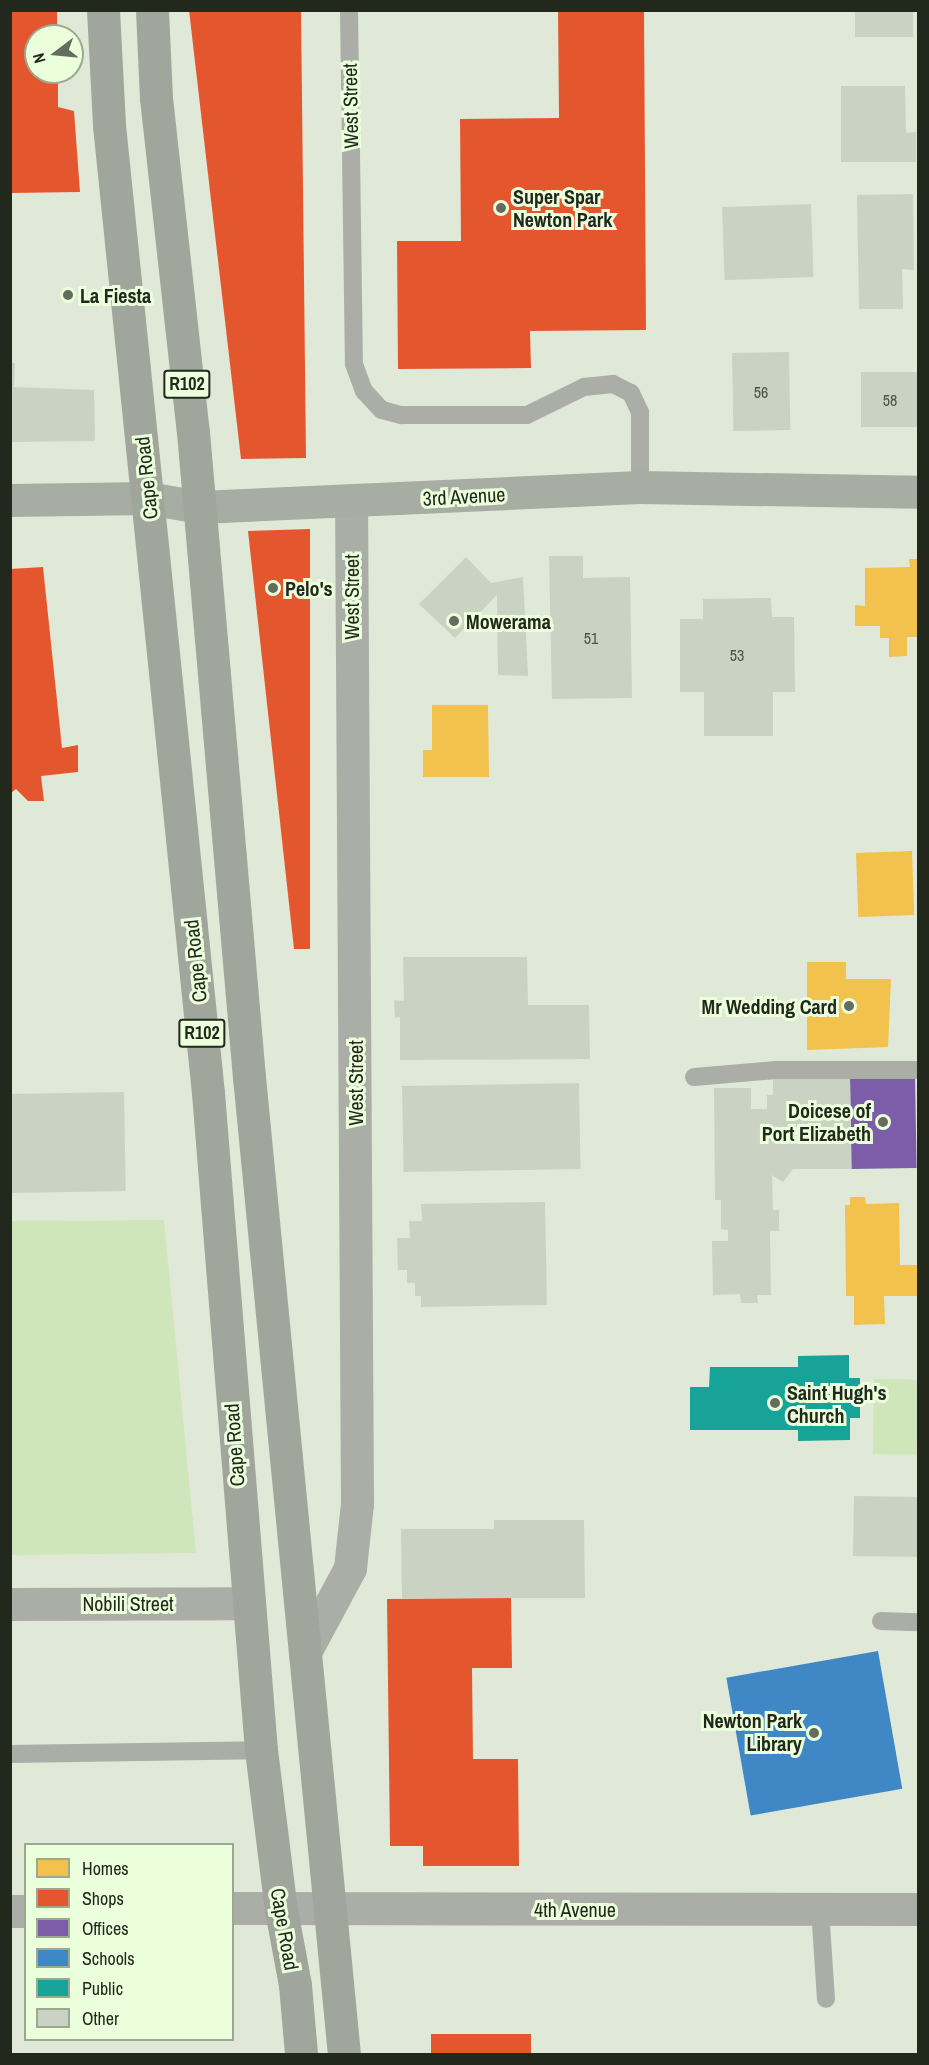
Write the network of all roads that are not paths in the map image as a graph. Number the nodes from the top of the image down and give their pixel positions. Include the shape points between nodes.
1 (103, 10) edge
2 (152, 10) edge
3 (349, 10) edge
4 (640, 488) junction
5 (918, 492) edge
6 (148, 498) junction
7 (10, 500) edge
8 (351, 502) junction
9 (199, 507) junction
10 (918, 1070) edge
11 (694, 1077) dead end
12 (246, 1603) junction
13 (10, 1604) edge
14 (881, 1621) dead end
15 (918, 1622) edge
16 (305, 1652) junction
17 (261, 1750) junction
18 (10, 1754) edge
19 (234, 1908) edge
20 (332, 1909) junction
21 (820, 1909) junction
22 (918, 1909) edge
23 (281, 1910) junction
24 (826, 1999) dead end
25 (301, 2055) edge
26 (344, 2055) edge

1 - 6 main road, Cape Road / R102 via 109,125
2 - 9 main road, R102 via 156,98
3 - 4 lane, West Street via 354,364 364,391 382,410 401,415 527,415 590,385 613,384 631,393 640,412
4 - 5 street, 3rd Avenue
4 - 8 street, 3rd Avenue
6 - 7 street, 3rd Avenue
6 - 9 street, 3rd Avenue
6 - 12 main road, Cape Road / R102 via 208,1092
8 - 9 street, 3rd Avenue
8 - 16 street, West Street via 357,1504 352,1563
9 - 16 main road, R102
10 - 11 lane via 776,1071
12 - 13 street, Nobili Street
12 - 17 main road, Cape Road / R102
14 - 15 lane
16 - 20 main road, R102
17 - 18 lane
17 - 23 main road, Cape Road / R102
19 - 23 street, 4th Avenue
20 - 21 street, 4th Avenue
20 - 23 street, 4th Avenue
20 - 26 main road, R102
21 - 22 street, 4th Avenue
21 - 24 lane
23 - 25 main road, Cape Road / R102 via 295,1984

